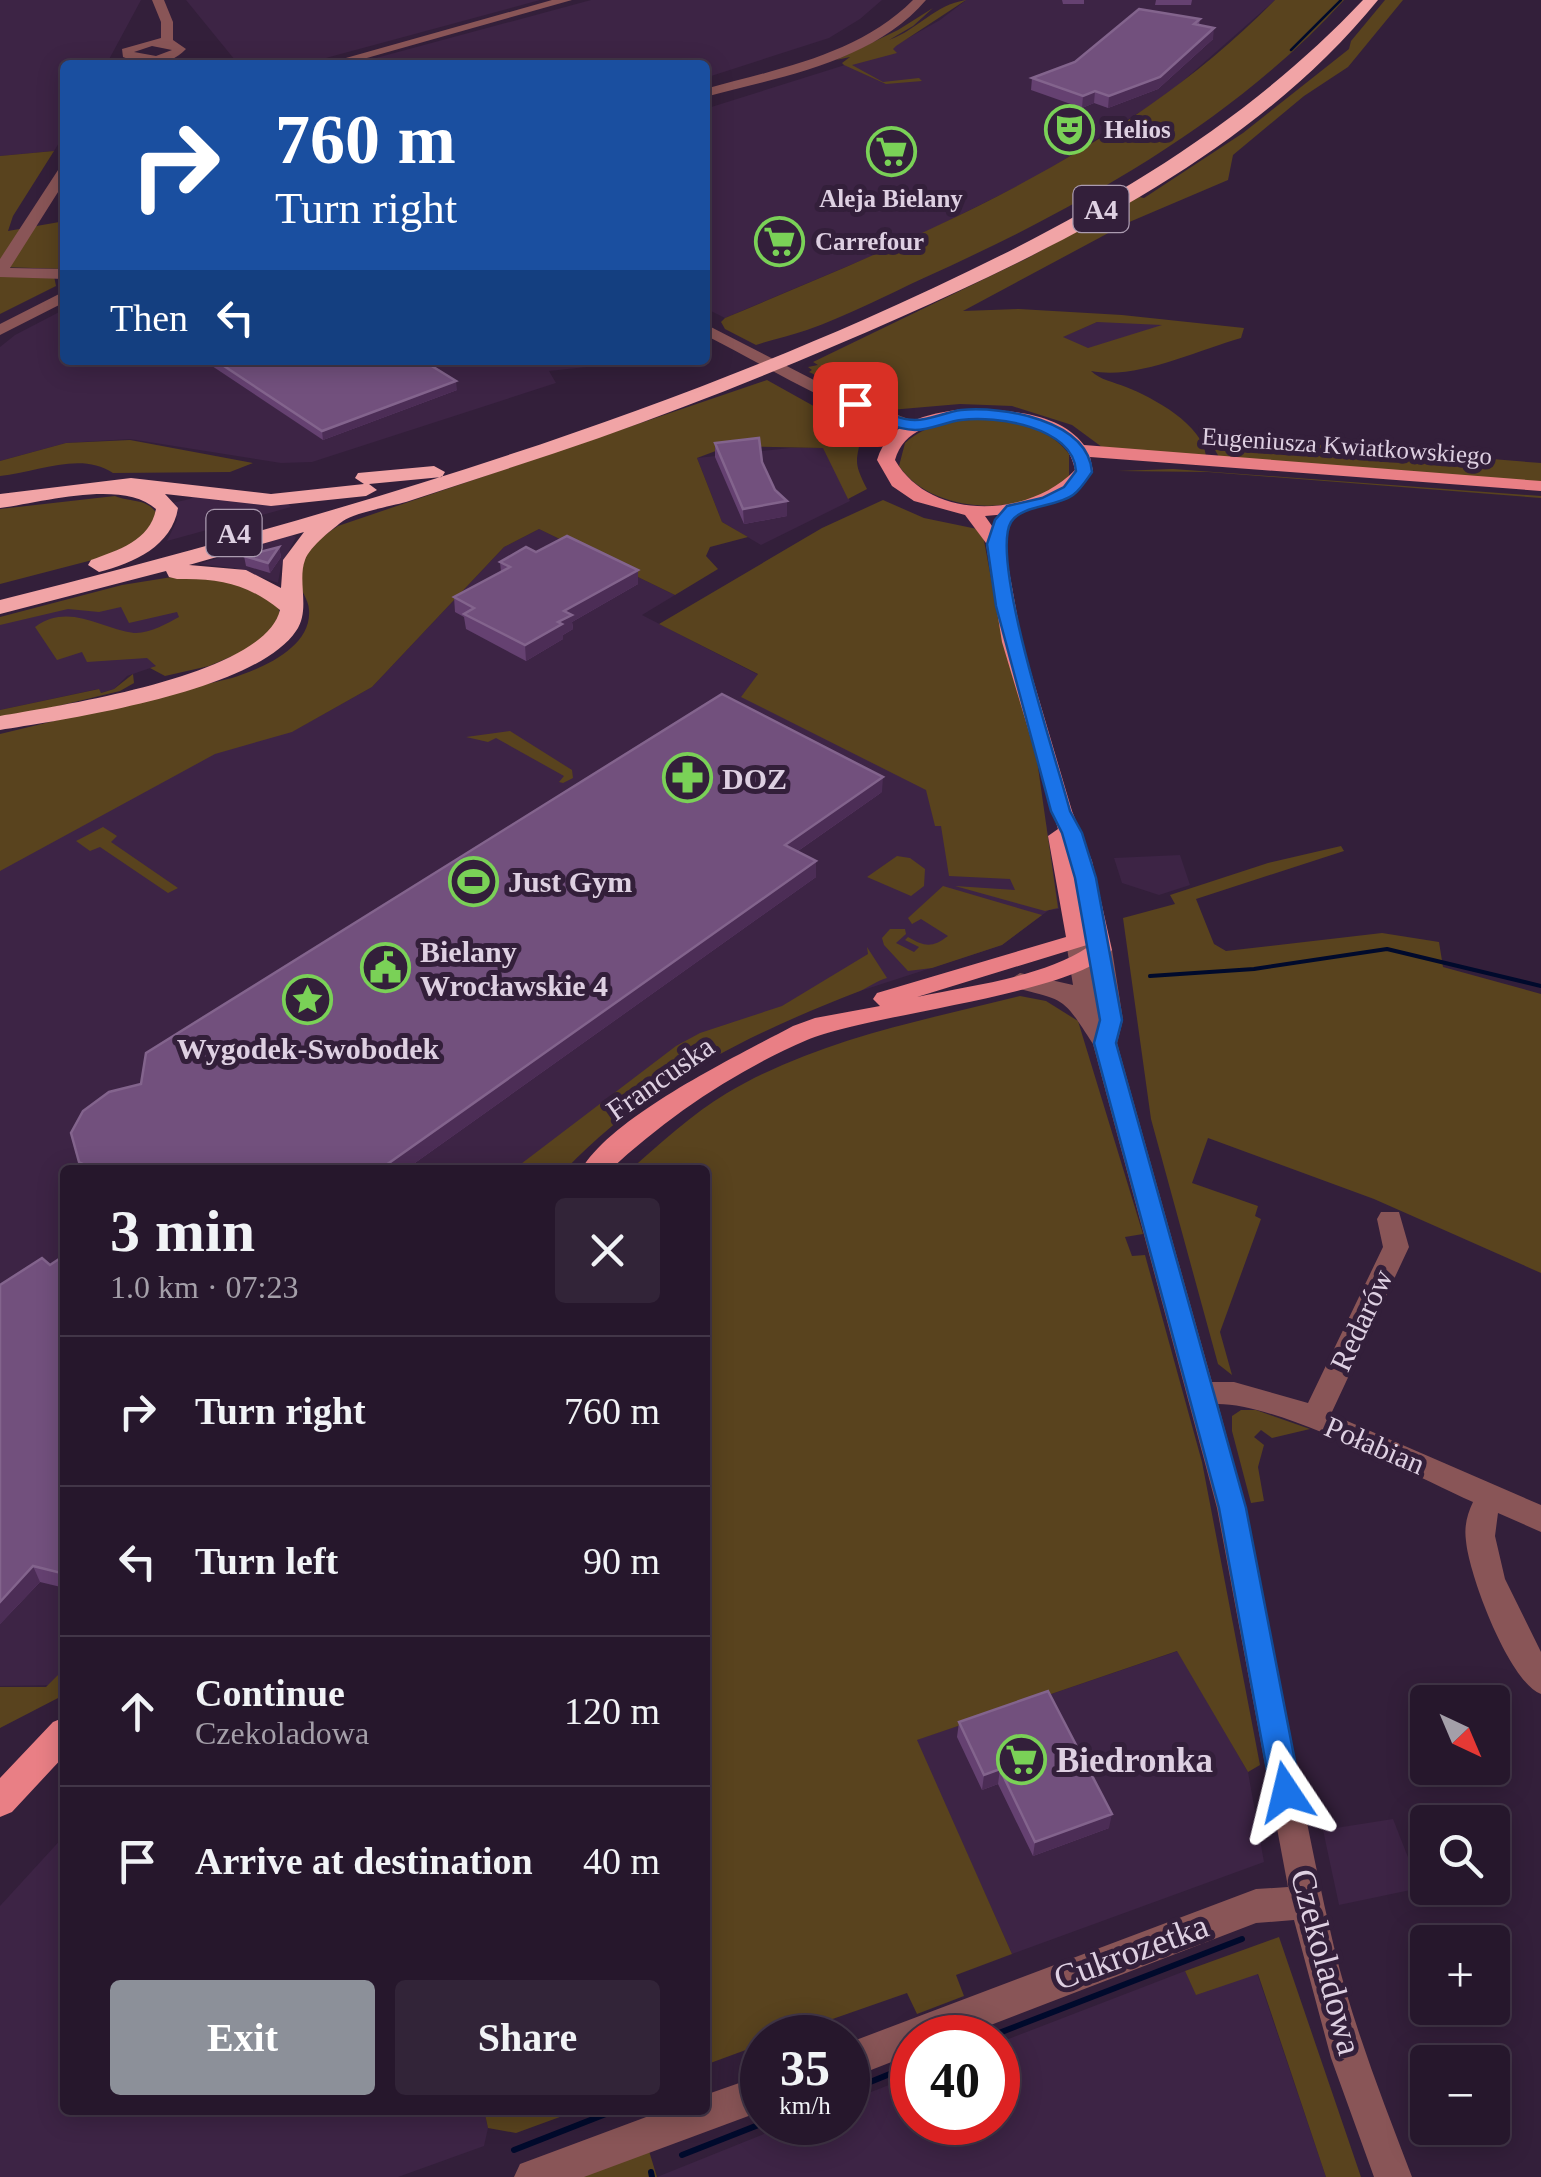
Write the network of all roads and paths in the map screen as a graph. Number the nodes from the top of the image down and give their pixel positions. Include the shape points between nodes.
1 (158, 0) edge
2 (566, 0) edge
3 (904, 0) edge
4 (920, 0) edge
5 (1354, 0) edge
6 (1370, 0) edge
7 (163, 18) junction
8 (148, 42) junction
9 (159, 59) edge
10 (345, 60) edge
11 (710, 83) edge
12 (710, 91) edge
13 (60, 178) edge
14 (0, 272) edge
15 (60, 274) edge
16 (60, 288) edge
17 (60, 299) edge
18 (0, 318) edge
19 (0, 330) edge
20 (710, 332) edge
21 (816, 341) junction
22 (710, 343) edge
23 (698, 388) junction
24 (916, 425) junction
25 (894, 440) junction
26 (1079, 450) junction
27 (1148, 458) junction
28 (442, 471) junction
29 (1084, 472) junction
30 (366, 478) dead end
31 (413, 480) junction
32 (1541, 486) edge
33 (92, 488) junction
34 (0, 501) edge
35 (361, 508) junction
36 (972, 510) junction
37 (1013, 510) junction
38 (996, 544) junction
39 (53, 580) junction
40 (80, 586) junction
41 (0, 594) edge
42 (0, 606) edge
43 (289, 606) junction
44 (0, 725) edge
45 (1087, 951) junction
46 (1020, 981) junction
47 (1087, 1009) junction
48 (802, 1032) junction
49 (1105, 1043) junction
50 (600, 1165) edge
51 (1390, 1220) dead end
52 (1202, 1392) junction
53 (1315, 1418) junction
54 (1491, 1496) junction
55 (1541, 1519) edge
56 (1541, 1680) edge
57 (60, 1737) edge
58 (0, 1801) edge
59 (1306, 1902) junction
60 (870, 2053) edge
61 (740, 2102) edge
62 (710, 2113) edge
63 (704, 2115) edge
64 (534, 2177) edge
65 (1393, 2177) edge

1 - 7 street
2 - 10 street
3 - 11 street via 885,20 851,38
4 - 12 street via 895,24 858,44
5 - 21 highway, A4 via 1278,76 1130,179
6 - 21 highway, A4 via 1294,79 1190,156 982,273
7 - 8 street
7 - 9 street
8 - 9 street
8 - 9 street via 128,49
13 - 14 street
14 - 15 street
16 - 18 street
17 - 19 street
20 - 24 street via 855,404
21 - 23 highway, A4
22 - 25 street
23 - 28 highway, A4
23 - 35 highway, A4
24 - 25 main road
24 - 26 main road via 964,414 1010,417 1051,429
25 - 36 main road via 886,460 902,486
26 - 27 main road, Eugeniusza Kwiatkowskiego
26 - 29 main road
27 - 29 main road, Eugeniusza Kwiatkowskiego
27 - 32 main road, Eugeniusza Kwiatkowskiego
28 - 30 highway
28 - 31 highway, A4
29 - 37 main road via 1060,497
31 - 33 highway via 291,500 154,484
31 - 39 highway, A4
33 - 34 highway
33 - 39 highway via 154,496 167,508 167,521 142,546
35 - 40 highway
35 - 43 highway via 314,534 296,554 289,568
36 - 37 main road
36 - 38 main road, Czekoladowa
37 - 38 main road
38 - 45 main road, Czekoladowa via 1012,642 1084,874
39 - 41 highway, A4
40 - 42 highway
40 - 43 highway via 176,572 227,573 265,584
43 - 44 highway via 281,637 240,665
45 - 46 main road
45 - 47 street, Czekoladowa
45 - 48 main road via 1035,951
45 - 49 street, Czekoladowa via 1111,1020
46 - 47 street via 1066,992
46 - 48 main road
47 - 49 street, Czekoladowa
48 - 50 main road, Francuska via 666,1107
49 - 52 street, Czekoladowa
51 - 53 street, Redarów via 1396,1248
52 - 53 street, Połabian via 1253,1397
52 - 59 street, Czekoladowa via 1232,1508
53 - 54 street, Połabian
54 - 55 street, Połabian
54 - 56 street via 1481,1518 1481,1547 1504,1612
57 - 58 main road
59 - 60 street, Cukrozetka via 1256,1906
59 - 65 street, Czekoladowa via 1349,2058
61 - 62 street
63 - 64 street

